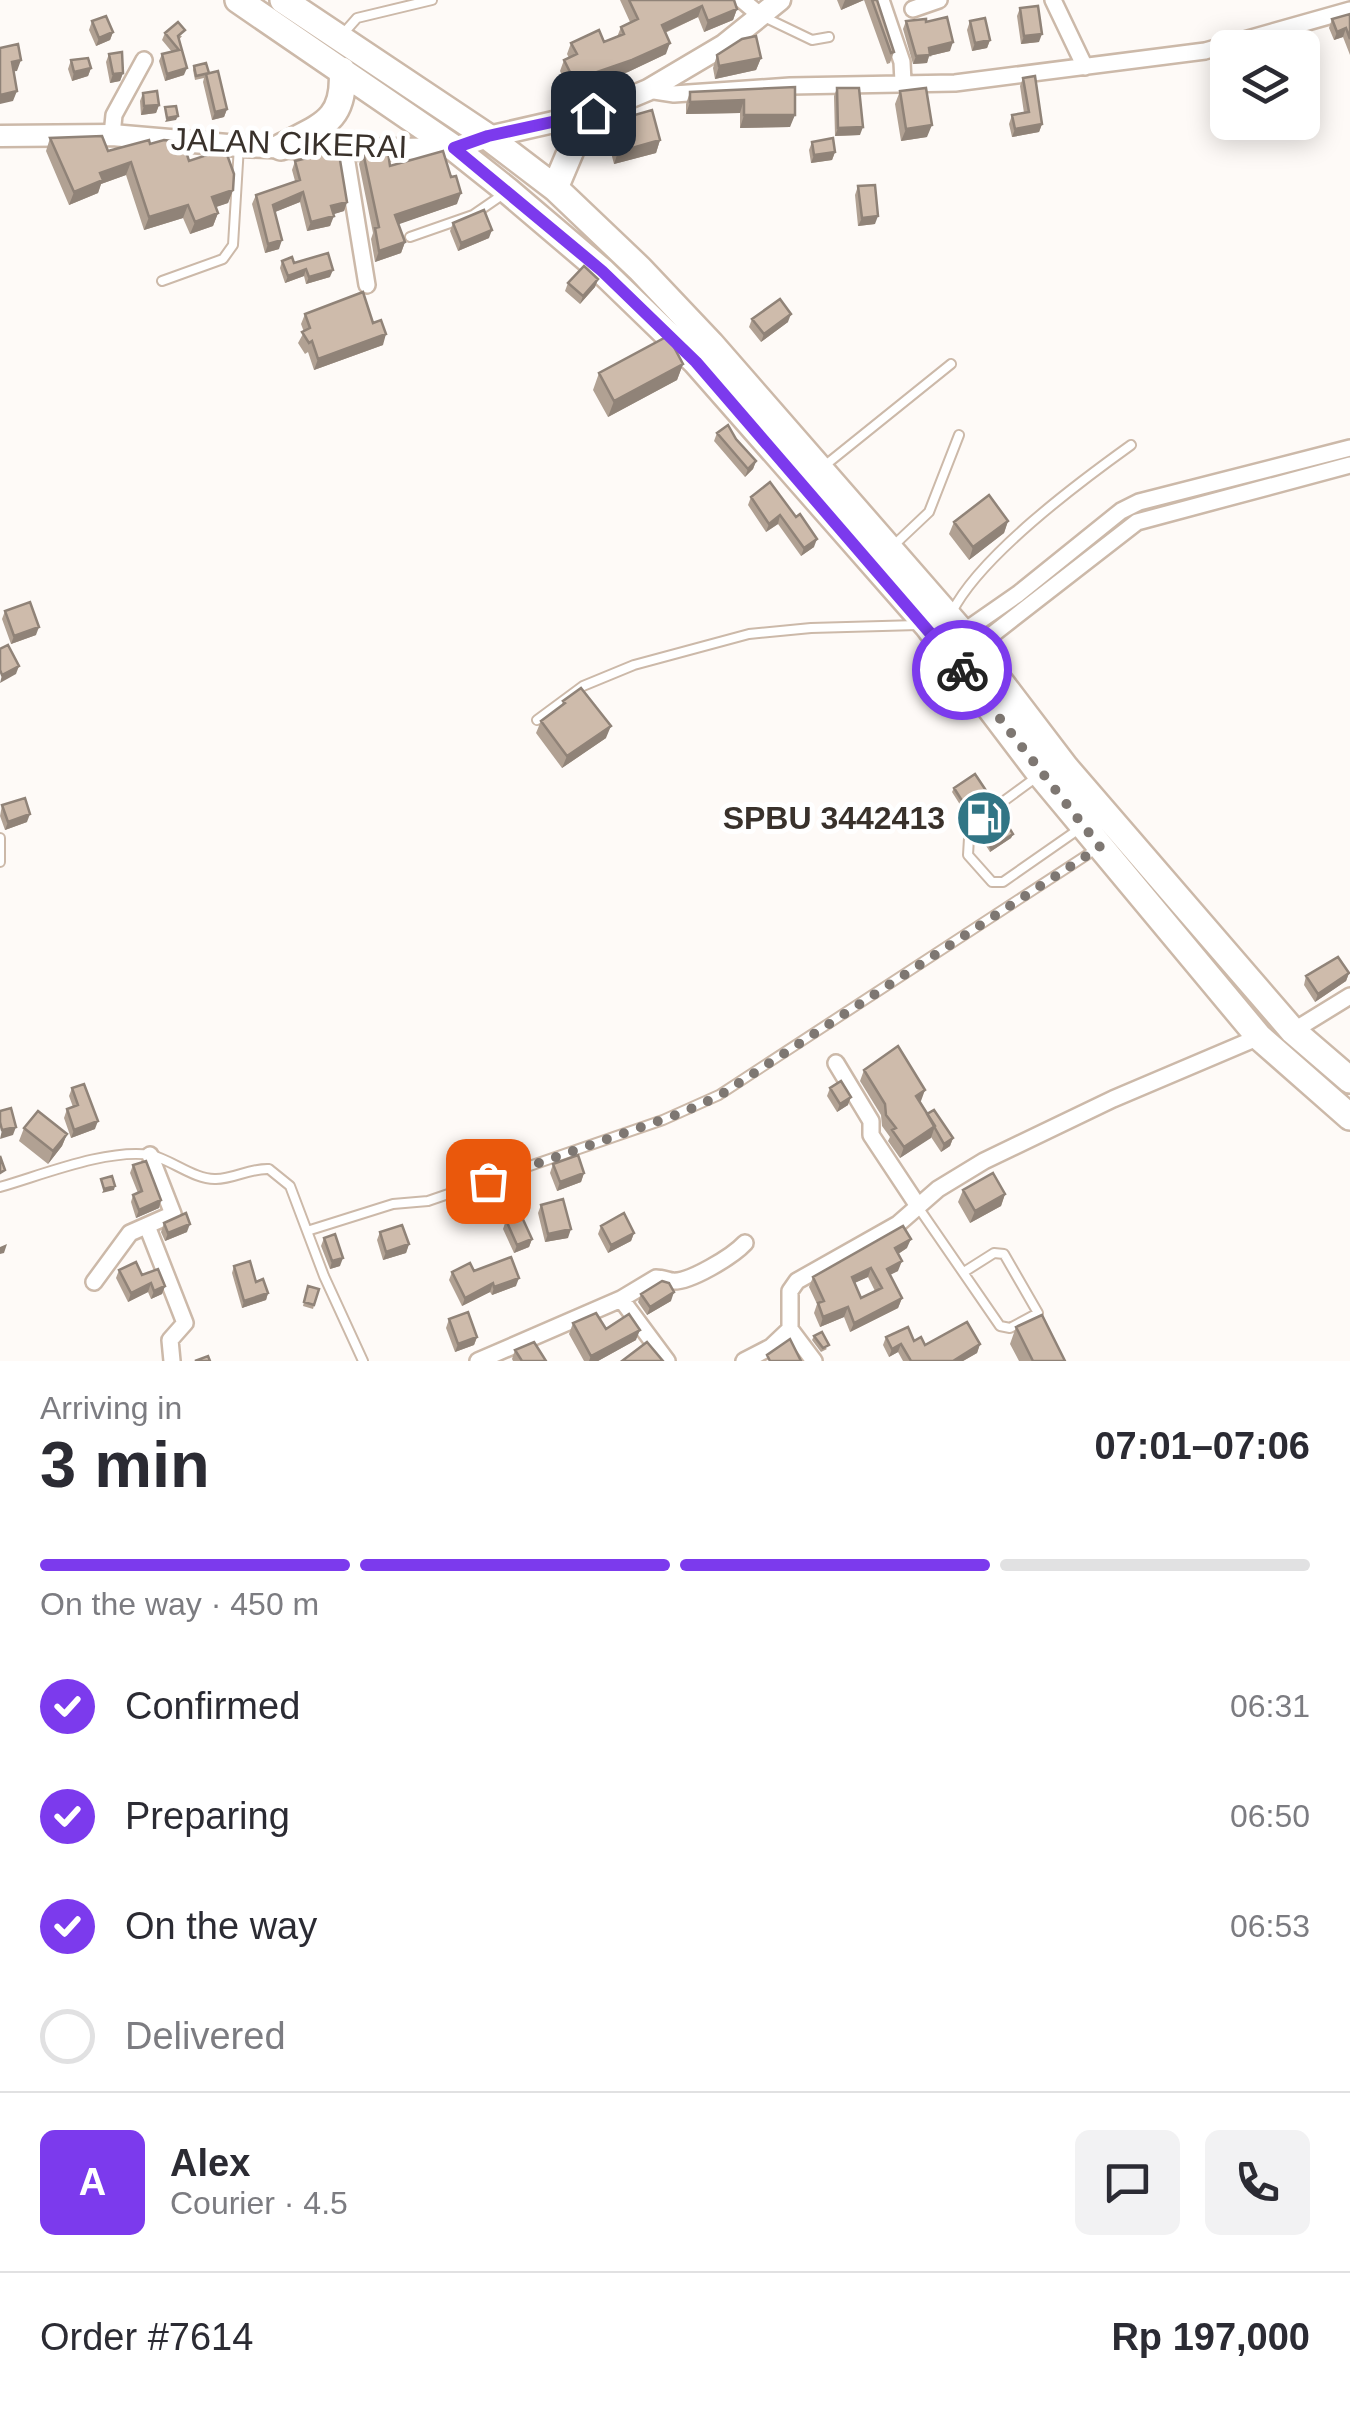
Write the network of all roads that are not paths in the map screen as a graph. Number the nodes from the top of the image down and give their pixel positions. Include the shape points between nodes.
1 (238, 0) edge
2 (283, 0) edge
3 (432, 0) edge
4 (742, 0) edge
5 (780, 0) edge
6 (881, 0) edge
7 (939, 0) edge
8 (1053, 0) edge
9 (914, 9) dead end
10 (1350, 10) edge
11 (761, 16) junction
12 (341, 36) junction
13 (829, 37) dead end
14 (144, 60) dead end
15 (1085, 66) junction
16 (342, 70) junction
17 (903, 82) junction
18 (648, 90) junction
19 (593, 113) junction
20 (112, 135) junction
21 (0, 136) edge
22 (488, 136) junction
23 (239, 146) junction
24 (282, 147) junction
25 (454, 148) junction
26 (345, 150) junction
27 (555, 188) junction
28 (508, 190) junction
29 (410, 237) dead end
30 (162, 281) dead end
31 (366, 285) dead end
32 (951, 364) dead end
33 (960, 435) dead end
34 (1132, 445) dead end
35 (1350, 448) edge
36 (1350, 466) edge
37 (820, 470) junction
38 (889, 549) junction
39 (951, 636) junction
40 (538, 720) edge
41 (1040, 774) junction
42 (993, 809) edge
43 (1082, 826) junction
44 (975, 828) dead end
45 (0, 838) edge
46 (1100, 847) junction
47 (0, 862) edge
48 (1350, 996) edge
49 (1292, 1030) junction
50 (1259, 1036) junction
51 (836, 1064) dead end
52 (1350, 1080) edge
53 (1350, 1118) edge
54 (150, 1156) junction
55 (0, 1187) edge
56 (918, 1206) junction
57 (147, 1226) junction
58 (307, 1230) junction
59 (744, 1243) dead end
60 (964, 1272) junction
61 (94, 1282) dead end
62 (621, 1299) junction
63 (1038, 1313) junction
64 (790, 1329) junction
65 (1046, 1329) edge
66 (751, 1360) edge
67 (172, 1361) edge
68 (363, 1361) edge
69 (478, 1361) edge
70 (667, 1361) edge
71 (814, 1361) edge

1 - 16 highway
2 - 12 highway
3 - 12 lane via 357,18
4 - 11 street
5 - 11 street, JALAN CIKERAI
6 - 17 street
7 - 9 street
8 - 15 street
10 - 15 street via 1229,46
11 - 13 lane via 812,40
11 - 18 street, JALAN CIKERAI
12 - 22 highway
14 - 20 street via 114,115
15 - 17 street via 954,83
16 - 24 highway via 344,94 336,112
16 - 25 highway
17 - 18 street
18 - 19 street, JALAN CIKERAI
19 - 22 street, JALAN CIKERAI
19 - 27 highway
20 - 21 street, JALAN CIKERAI
20 - 23 street, JALAN CIKERAI
22 - 25 street, JALAN CIKERAI
22 - 27 highway
23 - 24 street, JALAN CIKERAI
23 - 30 lane via 228,254
24 - 26 street, JALAN CIKERAI
25 - 26 street, JALAN CIKERAI
25 - 28 highway
26 - 31 street
27 - 37 highway via 640,269
28 - 29 lane via 474,215
28 - 39 highway via 696,362
32 - 37 lane
33 - 38 lane via 929,512
34 - 39 lane via 1077,484 963,590
35 - 39 street via 1130,506 1018,594
36 - 39 street via 1137,522
37 - 38 highway
38 - 39 highway
39 - 40 lane via 811,628 749,634 634,665 583,686
39 - 41 highway
39 - 49 highway
41 - 42 lane
41 - 43 highway
43 - 44 lane via 1003,882 992,882 968,855
43 - 46 highway
45 - 47 lane
46 - 50 highway
46 - 58 lane via 719,1096 428,1201 392,1204
48 - 49 street
49 - 52 highway
50 - 53 highway
50 - 56 street via 984,1161
51 - 56 street
54 - 55 lane via 130,1153
54 - 57 street via 174,1212
54 - 58 lane via 218,1180 269,1169 290,1186
56 - 60 lane
56 - 64 street via 797,1281 790,1291
57 - 61 street via 127,1236
57 - 67 street via 185,1323 170,1340
58 - 68 lane
59 - 62 street via 703,1271 676,1282 656,1278
60 - 63 lane via 1004,1328
60 - 63 lane via 994,1252 1004,1254
62 - 69 street
62 - 70 street
63 - 65 lane
64 - 66 street
64 - 71 street

